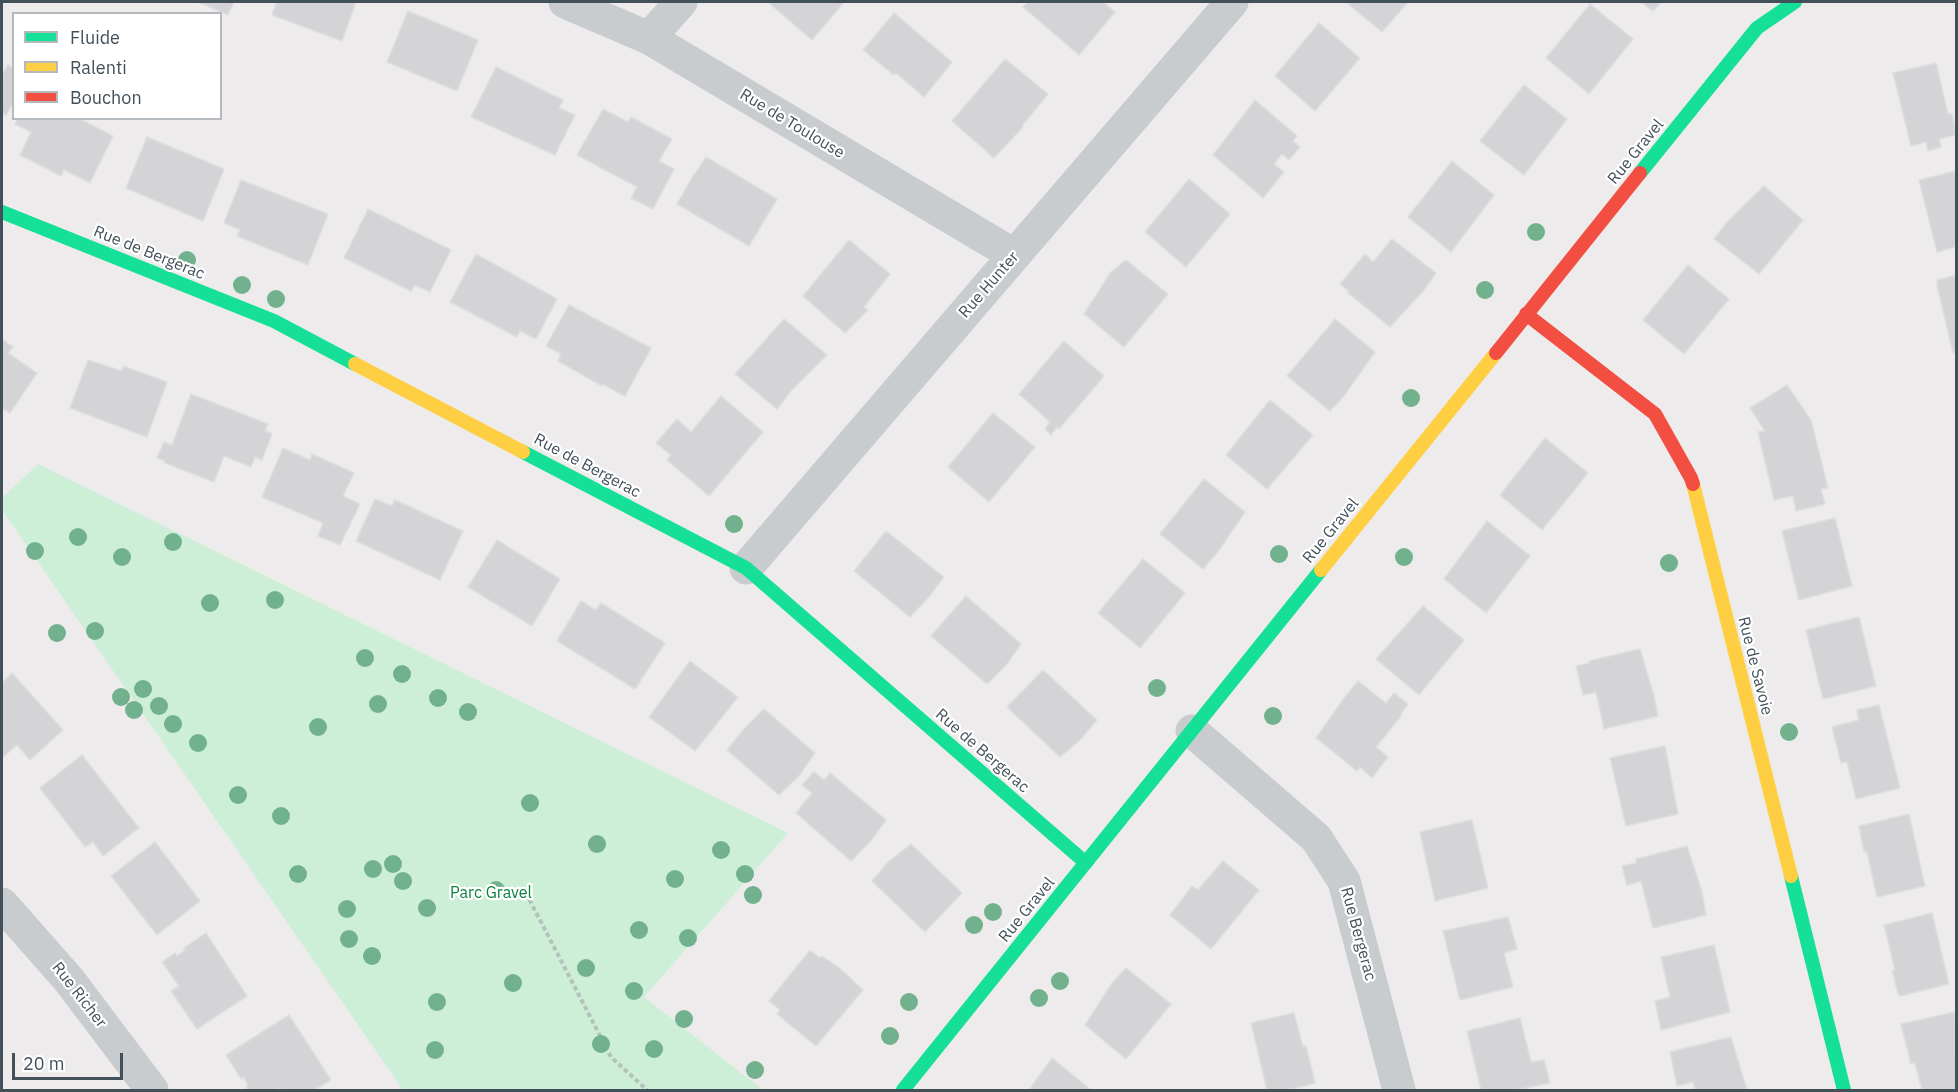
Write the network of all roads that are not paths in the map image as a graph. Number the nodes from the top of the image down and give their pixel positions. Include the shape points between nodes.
1 (566, 2) edge
2 (681, 2) edge
3 (1232, 2) edge
4 (1795, 2) edge
5 (649, 38) junction
6 (2, 212) edge
7 (1014, 255) junction
8 (1526, 314) junction
9 (746, 568) junction
10 (1192, 731) junction
11 (1086, 863) junction
12 (2, 904) edge
13 (152, 1090) edge
14 (903, 1090) edge
15 (1399, 1090) edge
16 (1844, 1090) edge

1 - 5 street, Rue de Toulouse
2 - 5 street
3 - 7 street, Rue Hunter
4 - 8 street, Rue Gravel via 1756,28
5 - 7 street, Rue de Toulouse
6 - 9 street, Rue de Bergerac via 274,321
7 - 9 street, Rue Hunter
8 - 10 street, Rue Gravel
8 - 16 street, Rue de Savoie via 1655,414 1691,477
9 - 11 street, Rue de Bergerac
10 - 11 street, Rue Gravel
10 - 15 street, Rue Bergerac via 1316,838 1344,881
11 - 14 street, Rue Gravel
12 - 13 street, Rue Richer via 69,980

